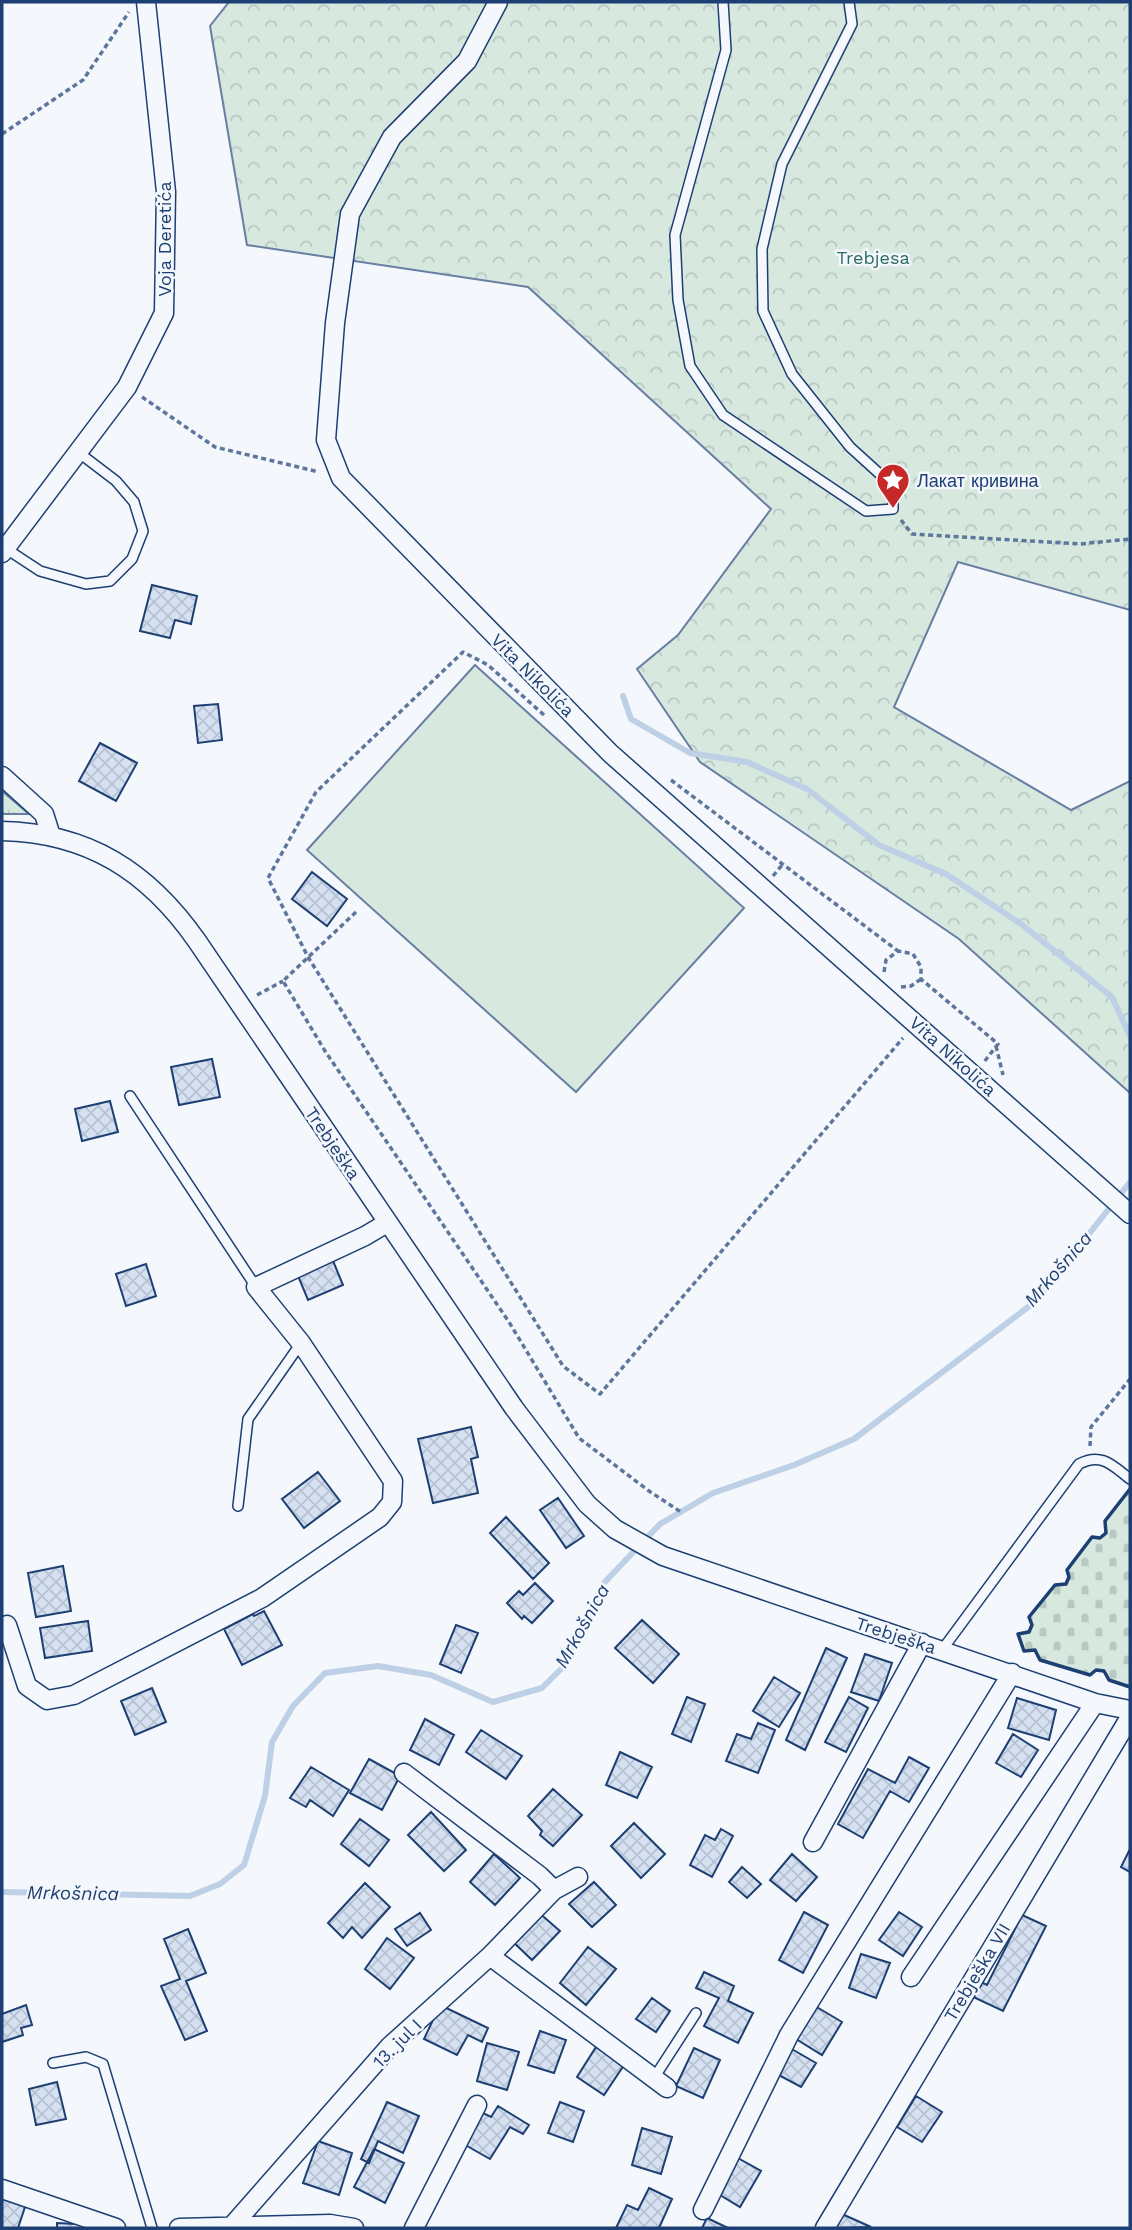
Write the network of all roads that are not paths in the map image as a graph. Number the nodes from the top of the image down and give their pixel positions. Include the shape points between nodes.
1 (146, 2) edge
2 (498, 2) edge
3 (723, 2) edge
4 (849, 2) edge
5 (78, 452) junction
6 (4, 550) edge
7 (2, 776) edge
8 (2, 831) edge
9 (51, 836) junction
10 (130, 1096) dead end
11 (1130, 1214) edge
12 (387, 1223) junction
13 (256, 1287) junction
14 (301, 1343) junction
15 (1130, 1479) edge
16 (238, 1506) dead end
17 (7, 1625) dead end
18 (922, 1643) junction
19 (942, 1650) junction
20 (1012, 1673) junction
21 (1095, 1703) junction
22 (1130, 1710) edge
23 (1130, 1717) edge
24 (404, 1773) dead end
25 (813, 1842) dead end
26 (578, 1877) dead end
27 (554, 1890) junction
28 (490, 1956) junction
29 (911, 1977) dead end
30 (696, 2013) dead end
31 (53, 2063) dead end
32 (660, 2083) joint
33 (477, 2105) dead end
34 (2, 2189) edge
35 (703, 2210) dead end
36 (232, 2226) junction
37 (116, 2228) edge
38 (152, 2228) edge
39 (179, 2228) edge
40 (354, 2228) edge
41 (414, 2228) edge
42 (825, 2228) edge

1 - 5 street, Voja Deretića via 166,192 164,313 127,387
2 - 11 street, Vita Nikolića via 467,61 392,137 350,214 326,440 341,478 610,752
3 - 4 lane via 726,50 675,235 678,300 690,366 723,415 866,512 894,509 894,486 850,447 792,374 763,311 762,249 782,164 852,24
5 - 6 street, Voja Deretića
5 - 6 lane via 116,481 134,502 143,531 132,559 110,581 86,584 40,571
7 - 9 street via 44,814
8 - 9 street, Trebješka
9 - 12 street, Trebješka via 104,855 133,872 181,919
10 - 13 lane
12 - 13 street
12 - 18 street, Trebješka via 514,1408 587,1504 615,1529 663,1556
13 - 14 street
14 - 16 lane via 248,1419
14 - 17 street via 393,1481 392,1502 380,1517 262,1598 74,1695 47,1700 27,1686
15 - 19 lane via 1104,1460 1079,1464
18 - 19 street, Trebješka
18 - 25 street
19 - 20 street, Trebješka
20 - 21 street, Trebješka
20 - 35 street via 789,2035
21 - 22 street, Trebješka
21 - 29 street
23 - 42 street, Trebješka VII
24 - 27 street
26 - 27 street, 13. jul I
27 - 28 street, 13. jul I
28 - 32 street
28 - 36 street, 13. jul I via 390,2046
30 - 32 lane
31 - 38 lane via 86,2057 103,2064
33 - 41 street
34 - 37 street
36 - 39 street
36 - 40 street via 330,2224

